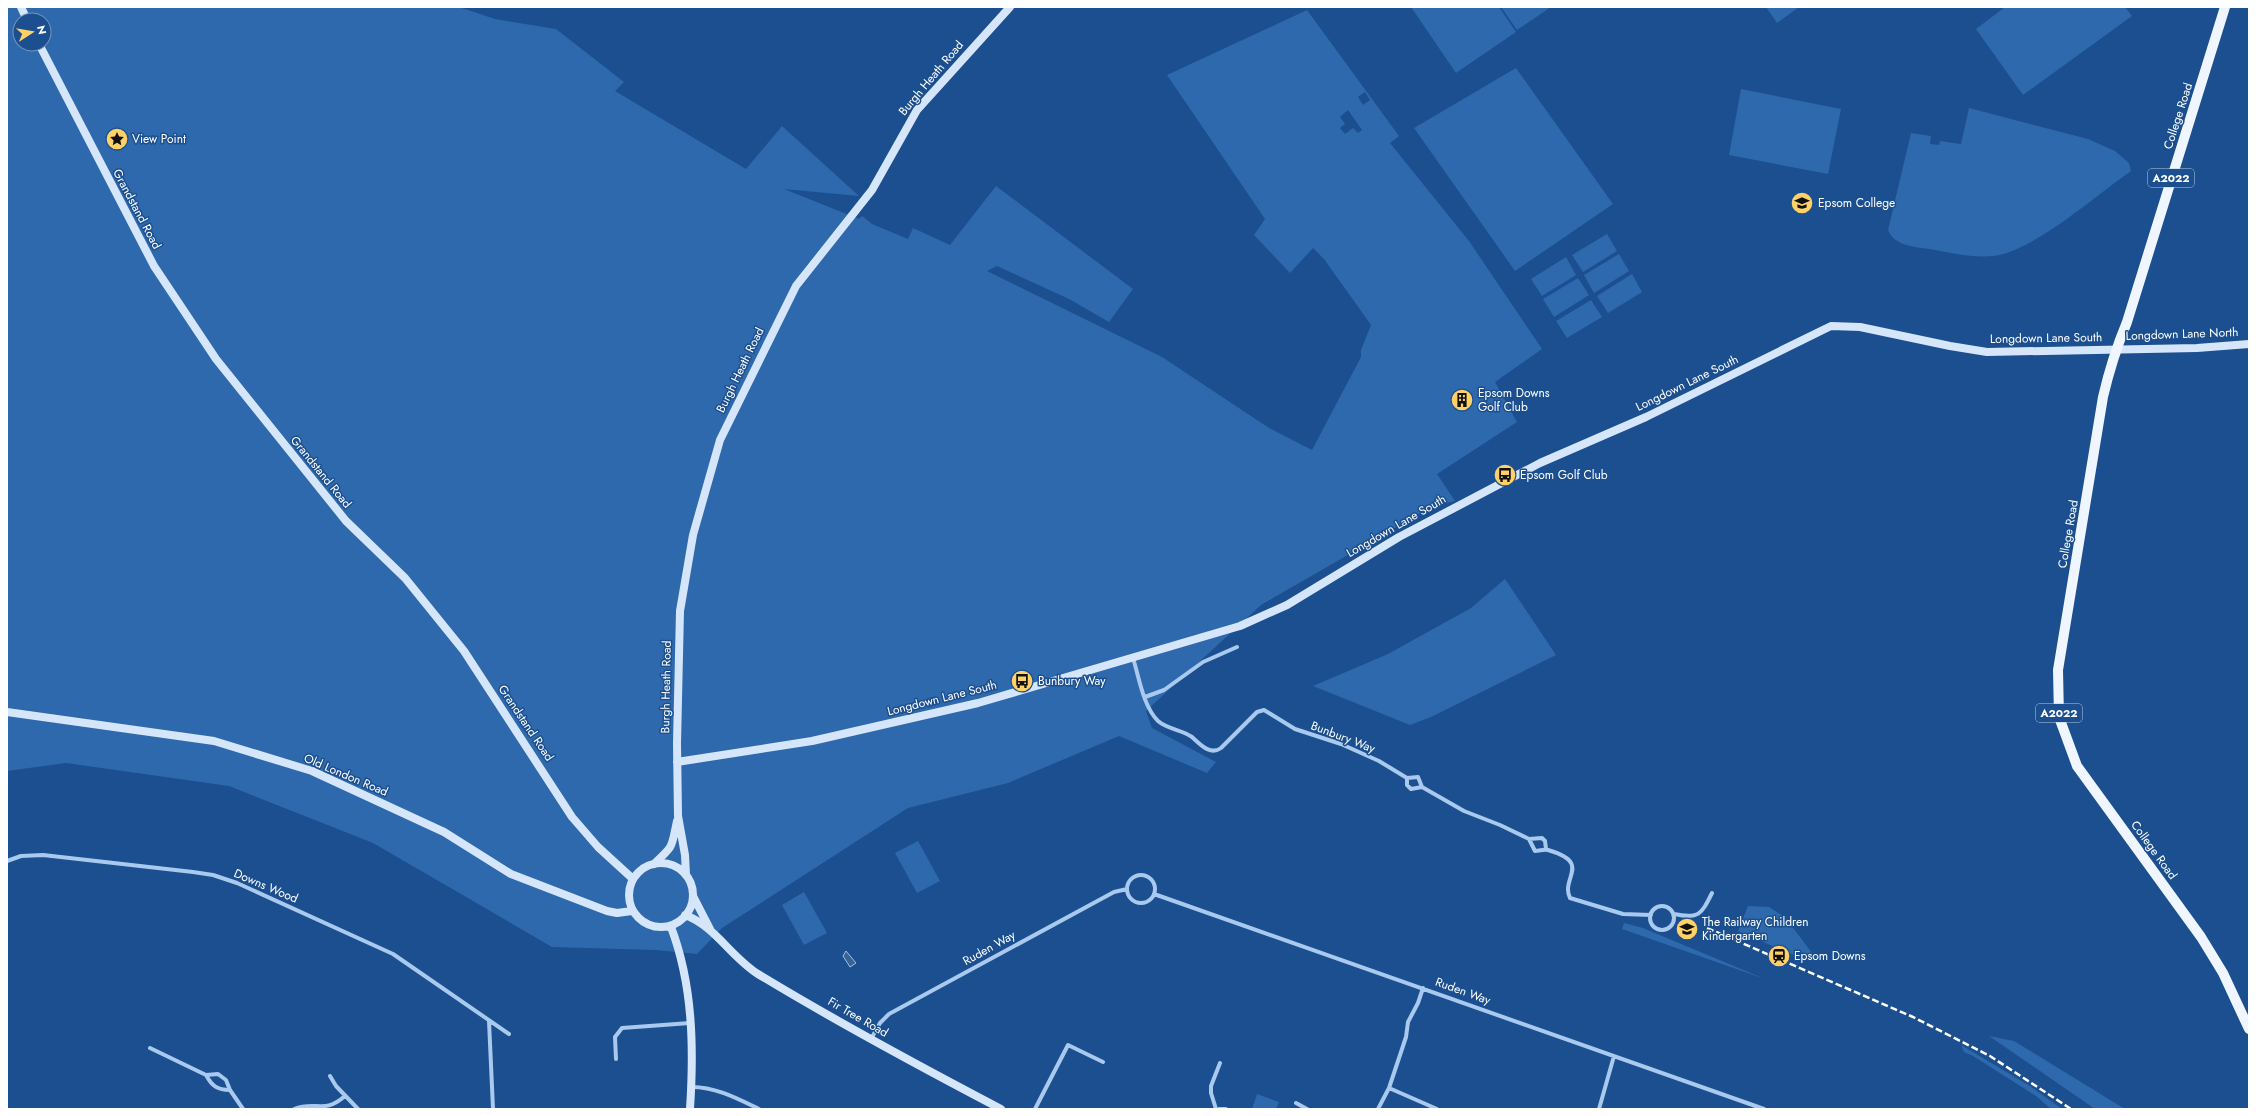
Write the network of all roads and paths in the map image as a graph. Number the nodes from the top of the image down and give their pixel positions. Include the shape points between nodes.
1 (1010, 7) edge
2 (2225, 7) edge
3 (43, 52) edge
4 (2249, 344) edge
5 (2116, 348) junction
6 (1237, 647) dead end
7 (1133, 658) junction
8 (1145, 697) junction
9 (7, 712) edge
10 (677, 762) junction
11 (1407, 778) junction
12 (1422, 787) junction
13 (678, 816) junction
14 (1529, 839) junction
15 (1546, 850) junction
16 (7, 861) edge
17 (654, 864) junction
18 (686, 875) junction
19 (633, 880) junction
20 (1127, 889) junction
21 (1712, 893) dead end
22 (1154, 894) junction
23 (693, 896) junction
24 (632, 911) junction
25 (1674, 914) junction
26 (685, 915) junction
27 (1651, 915) junction
28 (672, 927) junction
29 (712, 933) junction
30 (1423, 988) junction
31 (489, 1021) junction
32 (690, 1023) junction
33 (2249, 1029) edge
34 (509, 1034) dead end
35 (871, 1038) junction
36 (150, 1048) dead end
37 (1614, 1056) junction
38 (616, 1059) dead end
39 (1103, 1062) dead end
40 (1220, 1063) dead end
41 (206, 1075) junction
42 (330, 1076) dead end
43 (691, 1086) junction
44 (1389, 1088) junction
45 (230, 1090) junction
46 (345, 1096) junction
47 (1296, 1104) dead end
48 (243, 1109) edge
49 (294, 1109) edge
50 (358, 1109) edge
51 (493, 1109) edge
52 (690, 1109) edge
53 (759, 1109) edge
54 (1001, 1109) edge
55 (1035, 1109) edge
56 (1216, 1109) edge
57 (1219, 1109) edge
58 (1226, 1109) edge
59 (1308, 1109) edge
60 (1378, 1109) edge
61 (1437, 1109) edge
62 (1599, 1109) edge
63 (1764, 1109) edge

1 - 10 main road, Burgh Heath Road via 916,110 872,190 796,286 732,412 706,483 684,579 678,647
2 - 5 main road, College Road / A2022 via 2127,322
3 - 19 main road, Grandstand Road via 154,266 216,359 346,521 405,578 459,645 572,817 598,847
4 - 5 main road, Longdown Lane North via 2197,348
5 - 7 main road, Longdown Lane South via 1987,352 1860,327 1831,326 1646,417 1526,471 1394,540 1287,605 1240,626
5 - 33 main road, College Road / A2022 via 2103,397 2058,670 2059,717 2077,766 2201,937 2223,973
6 - 8 street via 1202,662 1164,690
7 - 8 street, Bunbury Way
7 - 10 main road, Longdown Lane South via 978,703 812,742
8 - 11 street, Bunbury Way via 1158,722 1184,733 1207,750 1221,748 1257,712 1264,710 1295,729 1341,744
9 - 24 main road, Old London Road via 214,741 312,771 444,832 511,874 607,911
10 - 13 main road, Burgh Heath Road
11 - 12 street, Bunbury Way via 1418,777
11 - 12 street, Bunbury Way via 1407,785 1411,789
12 - 14 street, Bunbury Way via 1464,811
13 - 17 main road, Burgh Heath Road via 670,850
13 - 18 main road, Burgh Heath Road
14 - 15 street, Bunbury Way via 1535,851
14 - 15 street, Bunbury Way via 1542,838
15 - 27 street, Bunbury Way via 1573,865 1568,890 1570,898 1623,914
16 - 31 street, Downs Wood via 21,856 43,855 213,875 237,883 394,954
17 - 18 main road via 674,866
17 - 19 main road via 642,869
18 - 23 main road via 692,886
19 - 24 main road via 630,898
20 - 22 street via 1130,898 1138,903 1148,901
20 - 22 street, Ruden Way via 1135,876 1146,876 1154,883
20 - 35 street, Ruden Way via 1114,892 889,1014
21 - 25 street, Bunbury Way via 1703,912 1696,916
22 - 30 street, Ruden Way
23 - 26 main road
23 - 29 main road, Fir Tree Road
24 - 28 main road via 643,922 660,927
25 - 27 street, Bunbury Way via 1669,908 1661,906
25 - 27 street via 1672,925 1664,929 1655,927
26 - 28 main road
26 - 29 main road, Fir Tree Road via 695,918
28 - 32 main road via 685,972
29 - 35 main road, Fir Tree Road via 736,957 756,972
30 - 37 street, Ruden Way
30 - 44 street via 1408,1022 1406,1037
31 - 34 street, Downs Wood
31 - 51 street
32 - 38 street via 622,1028 615,1037
32 - 43 main road
35 - 54 main road, Fir Tree Road
36 - 41 street
37 - 62 street
37 - 63 street, Ruden Way
39 - 55 street via 1068,1045
40 - 56 street via 1211,1086
41 - 45 street via 211,1084 220,1090
41 - 45 street via 218,1074 226,1080
42 - 46 street
43 - 52 main road
43 - 53 street via 718,1090
44 - 60 street
44 - 61 street
45 - 48 street
46 - 49 street via 328,1107 306,1106
46 - 50 street
47 - 59 street
57 - 58 street

